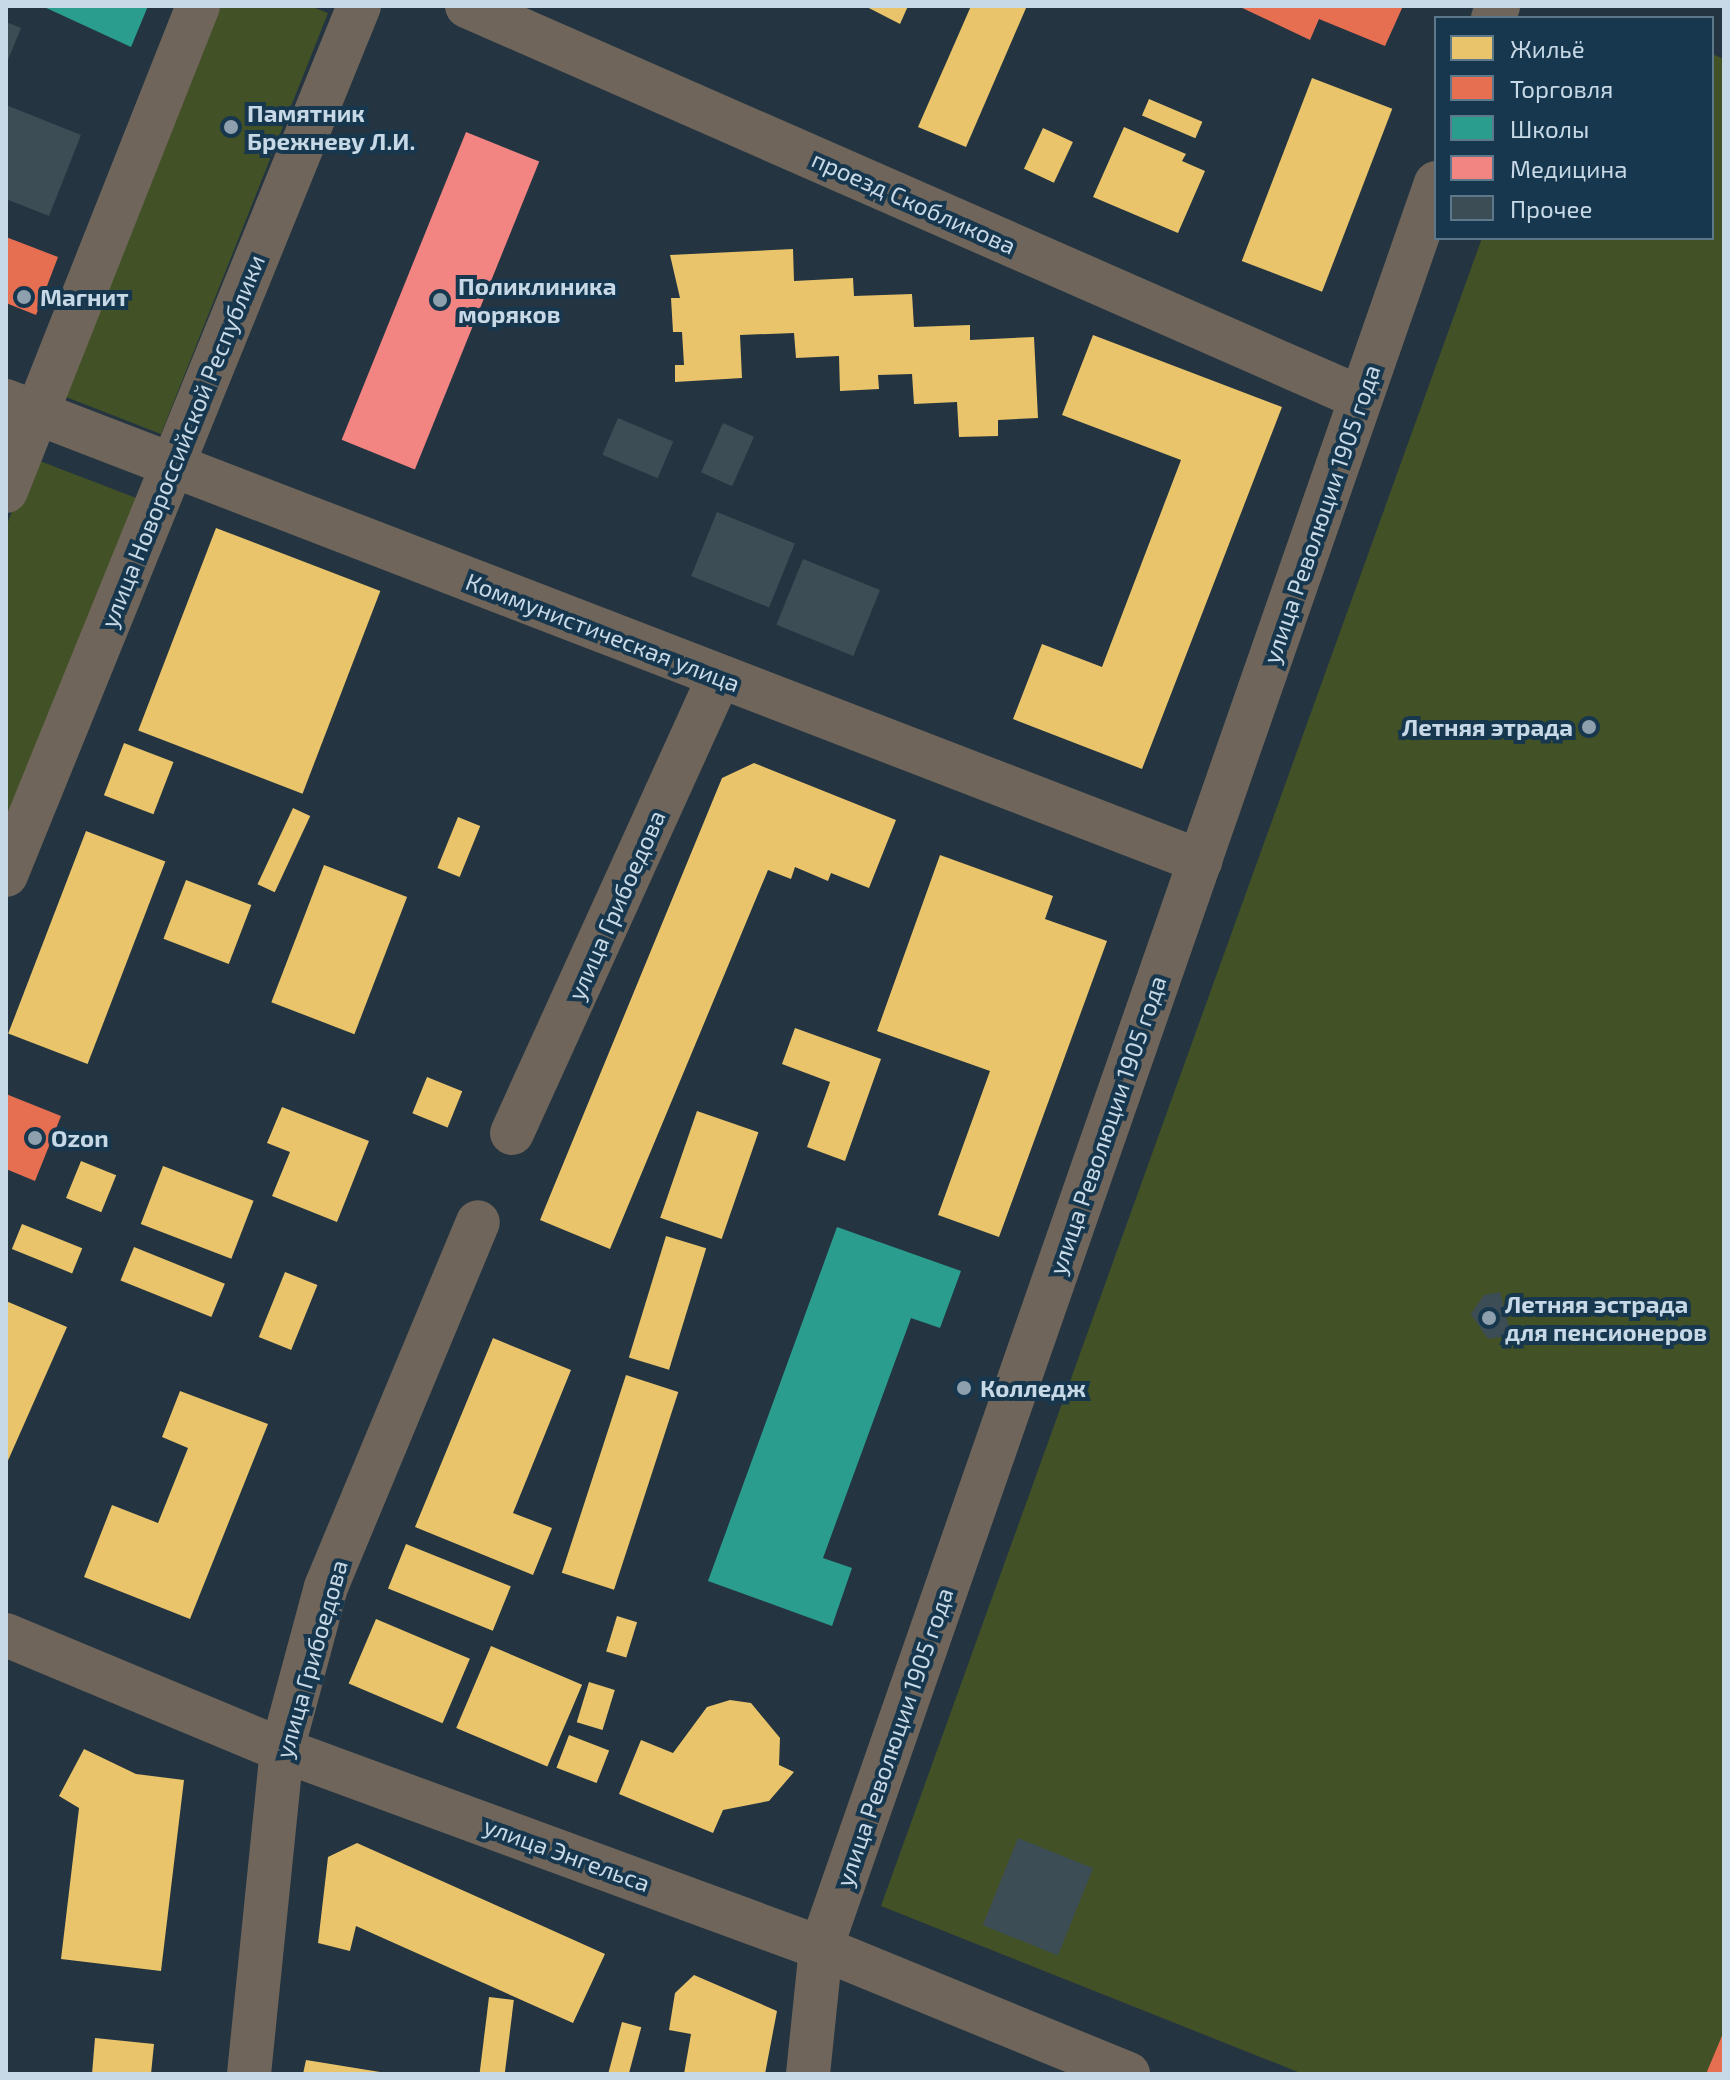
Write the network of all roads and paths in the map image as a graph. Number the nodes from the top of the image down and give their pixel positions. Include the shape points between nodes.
1 (198, 6) edge
2 (359, 6) edge
3 (467, 6) edge
4 (1434, 189) edge
5 (1361, 398) junction
6 (21, 407) edge
7 (172, 466) junction
8 (6, 491) edge
9 (719, 677) junction
10 (1200, 861) junction
11 (6, 875) edge
12 (512, 1133) dead end
13 (478, 1222) dead end
14 (6, 1635) edge
15 (282, 1750) junction
16 (821, 1948) junction
17 (249, 2074) edge
18 (808, 2074) edge
19 (1128, 2074) edge

1 - 6 street
2 - 7 street, улица Новороссийской Республики
3 - 5 street, проезд Скобликова
4 - 5 street, улица Революции 1905 года
5 - 10 street, улица Революции 1905 года
6 - 7 street, Коммунистическая улица
6 - 8 street
7 - 9 street, Коммунистическая улица
7 - 11 street, улица Новороссийской Республики
9 - 10 street, Коммунистическая улица
9 - 12 street, улица Грибоедова
10 - 16 street, улица Революции 1905 года
13 - 15 street, улица Грибоедова via 326,1587
14 - 15 street, улица Энгельса
15 - 16 street, улица Энгельса
15 - 17 street, улица Грибоедова
16 - 18 street, улица Революции 1905 года
16 - 19 street, улица Энгельса

